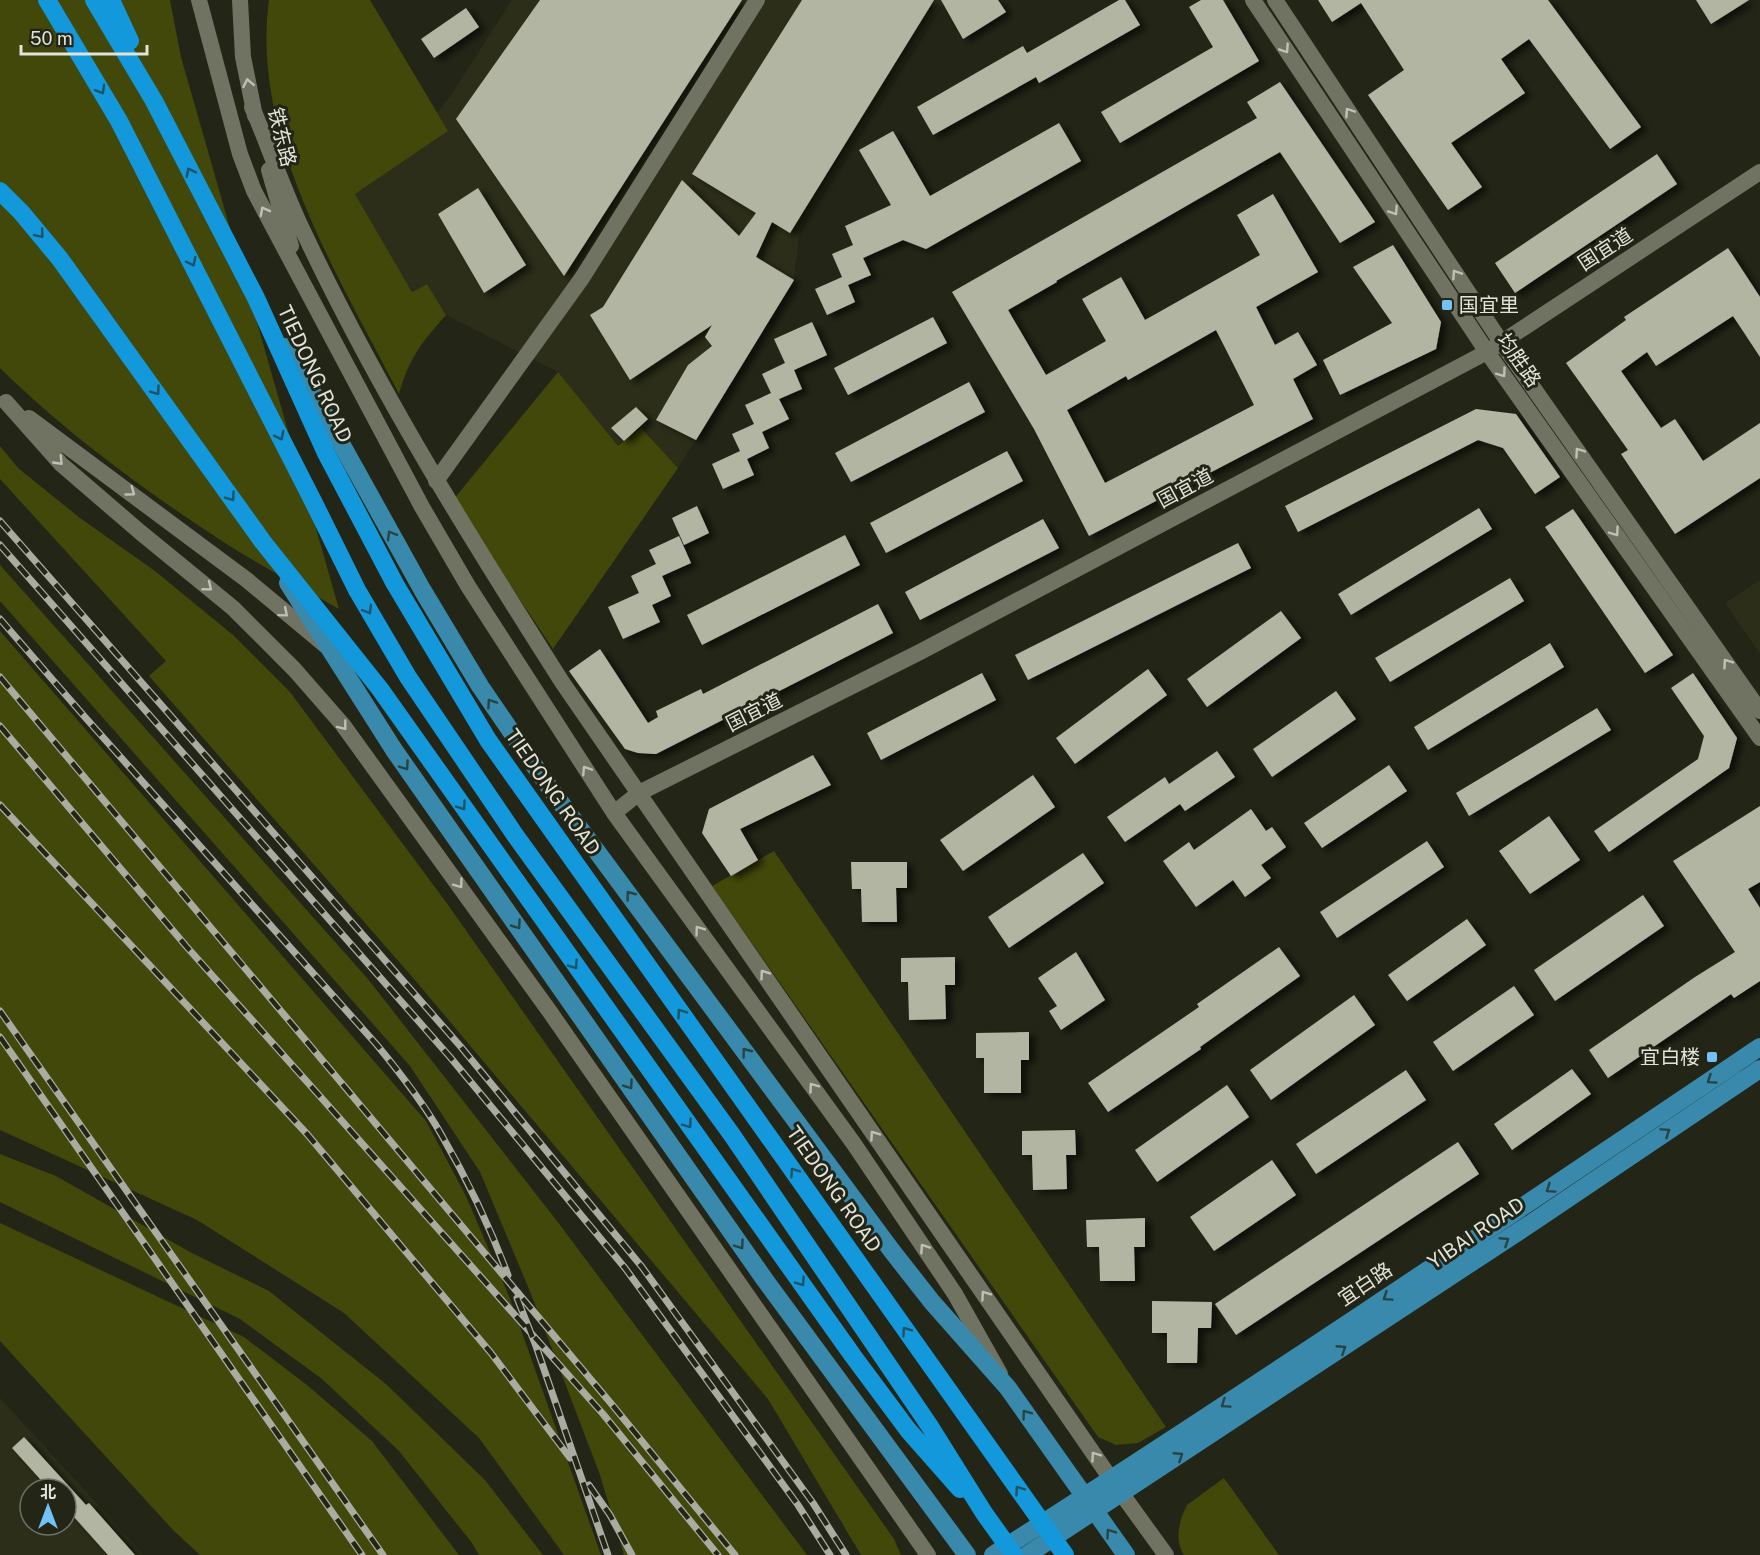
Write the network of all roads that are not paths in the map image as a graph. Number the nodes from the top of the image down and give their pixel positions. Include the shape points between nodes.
1 (47, 0) edge
2 (94, 0) edge
3 (111, 0) edge
4 (199, 0) edge
5 (240, 0) edge
6 (757, 0) edge
7 (1253, 0) edge
8 (1275, 0) edge
9 (154, 101) junction
10 (252, 107) junction
11 (1760, 172) edge
12 (0, 191) edge
13 (302, 281) junction
14 (256, 298) junction
15 (1501, 342) junction
16 (1487, 352) junction
17 (3, 398) edge
18 (436, 481) junction
19 (263, 542) junction
20 (327, 647) junction
21 (380, 689) junction
22 (1760, 711) edge
23 (1760, 738) edge
24 (639, 794) junction
25 (614, 813) junction
26 (1760, 1047) edge
27 (1760, 1069) edge
28 (1008, 1388) junction
29 (1116, 1486) junction
30 (1090, 1503) junction
31 (984, 1513) junction
32 (1032, 1554) edge
33 (928, 1555) edge
34 (967, 1555) edge
35 (993, 1555) edge
36 (1014, 1555) edge
37 (1065, 1555) edge
38 (1126, 1555) edge
39 (1166, 1555) edge

1 -> 31 highway via 119,121 357,590 408,677 515,835 751,1163
2 - 9 highway, TIEDONG ROAD
3 - 9 highway
13 -> 4 street, TIEDONG ROAD via 254,191 240,154
10 -> 5 street, 铁东路 via 243,57
6 - 18 street via 582,278
7 -> 16 street, 均胜路
15 -> 8 street, 均胜路
14 -> 9 highway, TIEDONG ROAD
10 - 13 street, 铁东路
10 - 18 street via 302,230
11 - 15 street, 国宜道
12 -> 19 highway via 60,259
25 -> 13 street, TIEDONG ROAD via 462,576
28 -> 14 main road via 892,1251 547,784 480,686
37 -> 14 highway, TIEDONG ROAD via 488,740 395,584 326,453
15 - 16 street, 国宜道
22 -> 15 street, 均胜路
16 -> 23 street, 均胜路
16 - 24 street, 国宜道 via 920,652
17 -> 20 street via 238,573
17 -> 33 street via 61,464 233,608 343,725 550,1012
18 - 24 street via 562,682
19 - 20 main road
19 - 21 highway
20 - 21 street
20 -> 34 main road via 758,1270
21 -> 31 highway via 853,1356 908,1430
24 - 25 street, 国宜道
29 -> 24 street
28 -> 25 street, TIEDONG ROAD via 973,1322 854,1144
26 -> 29 main road, 宜白路
29 -> 27 main road, YIBAI ROAD via 1533,1222
30 -> 28 main road, TIEDONG ROAD
29 - 30 main road, YIBAI ROAD
29 - 39 street
30 - 32 main road
30 - 35 main road
38 -> 30 main road, TIEDONG ROAD
31 - 36 highway

